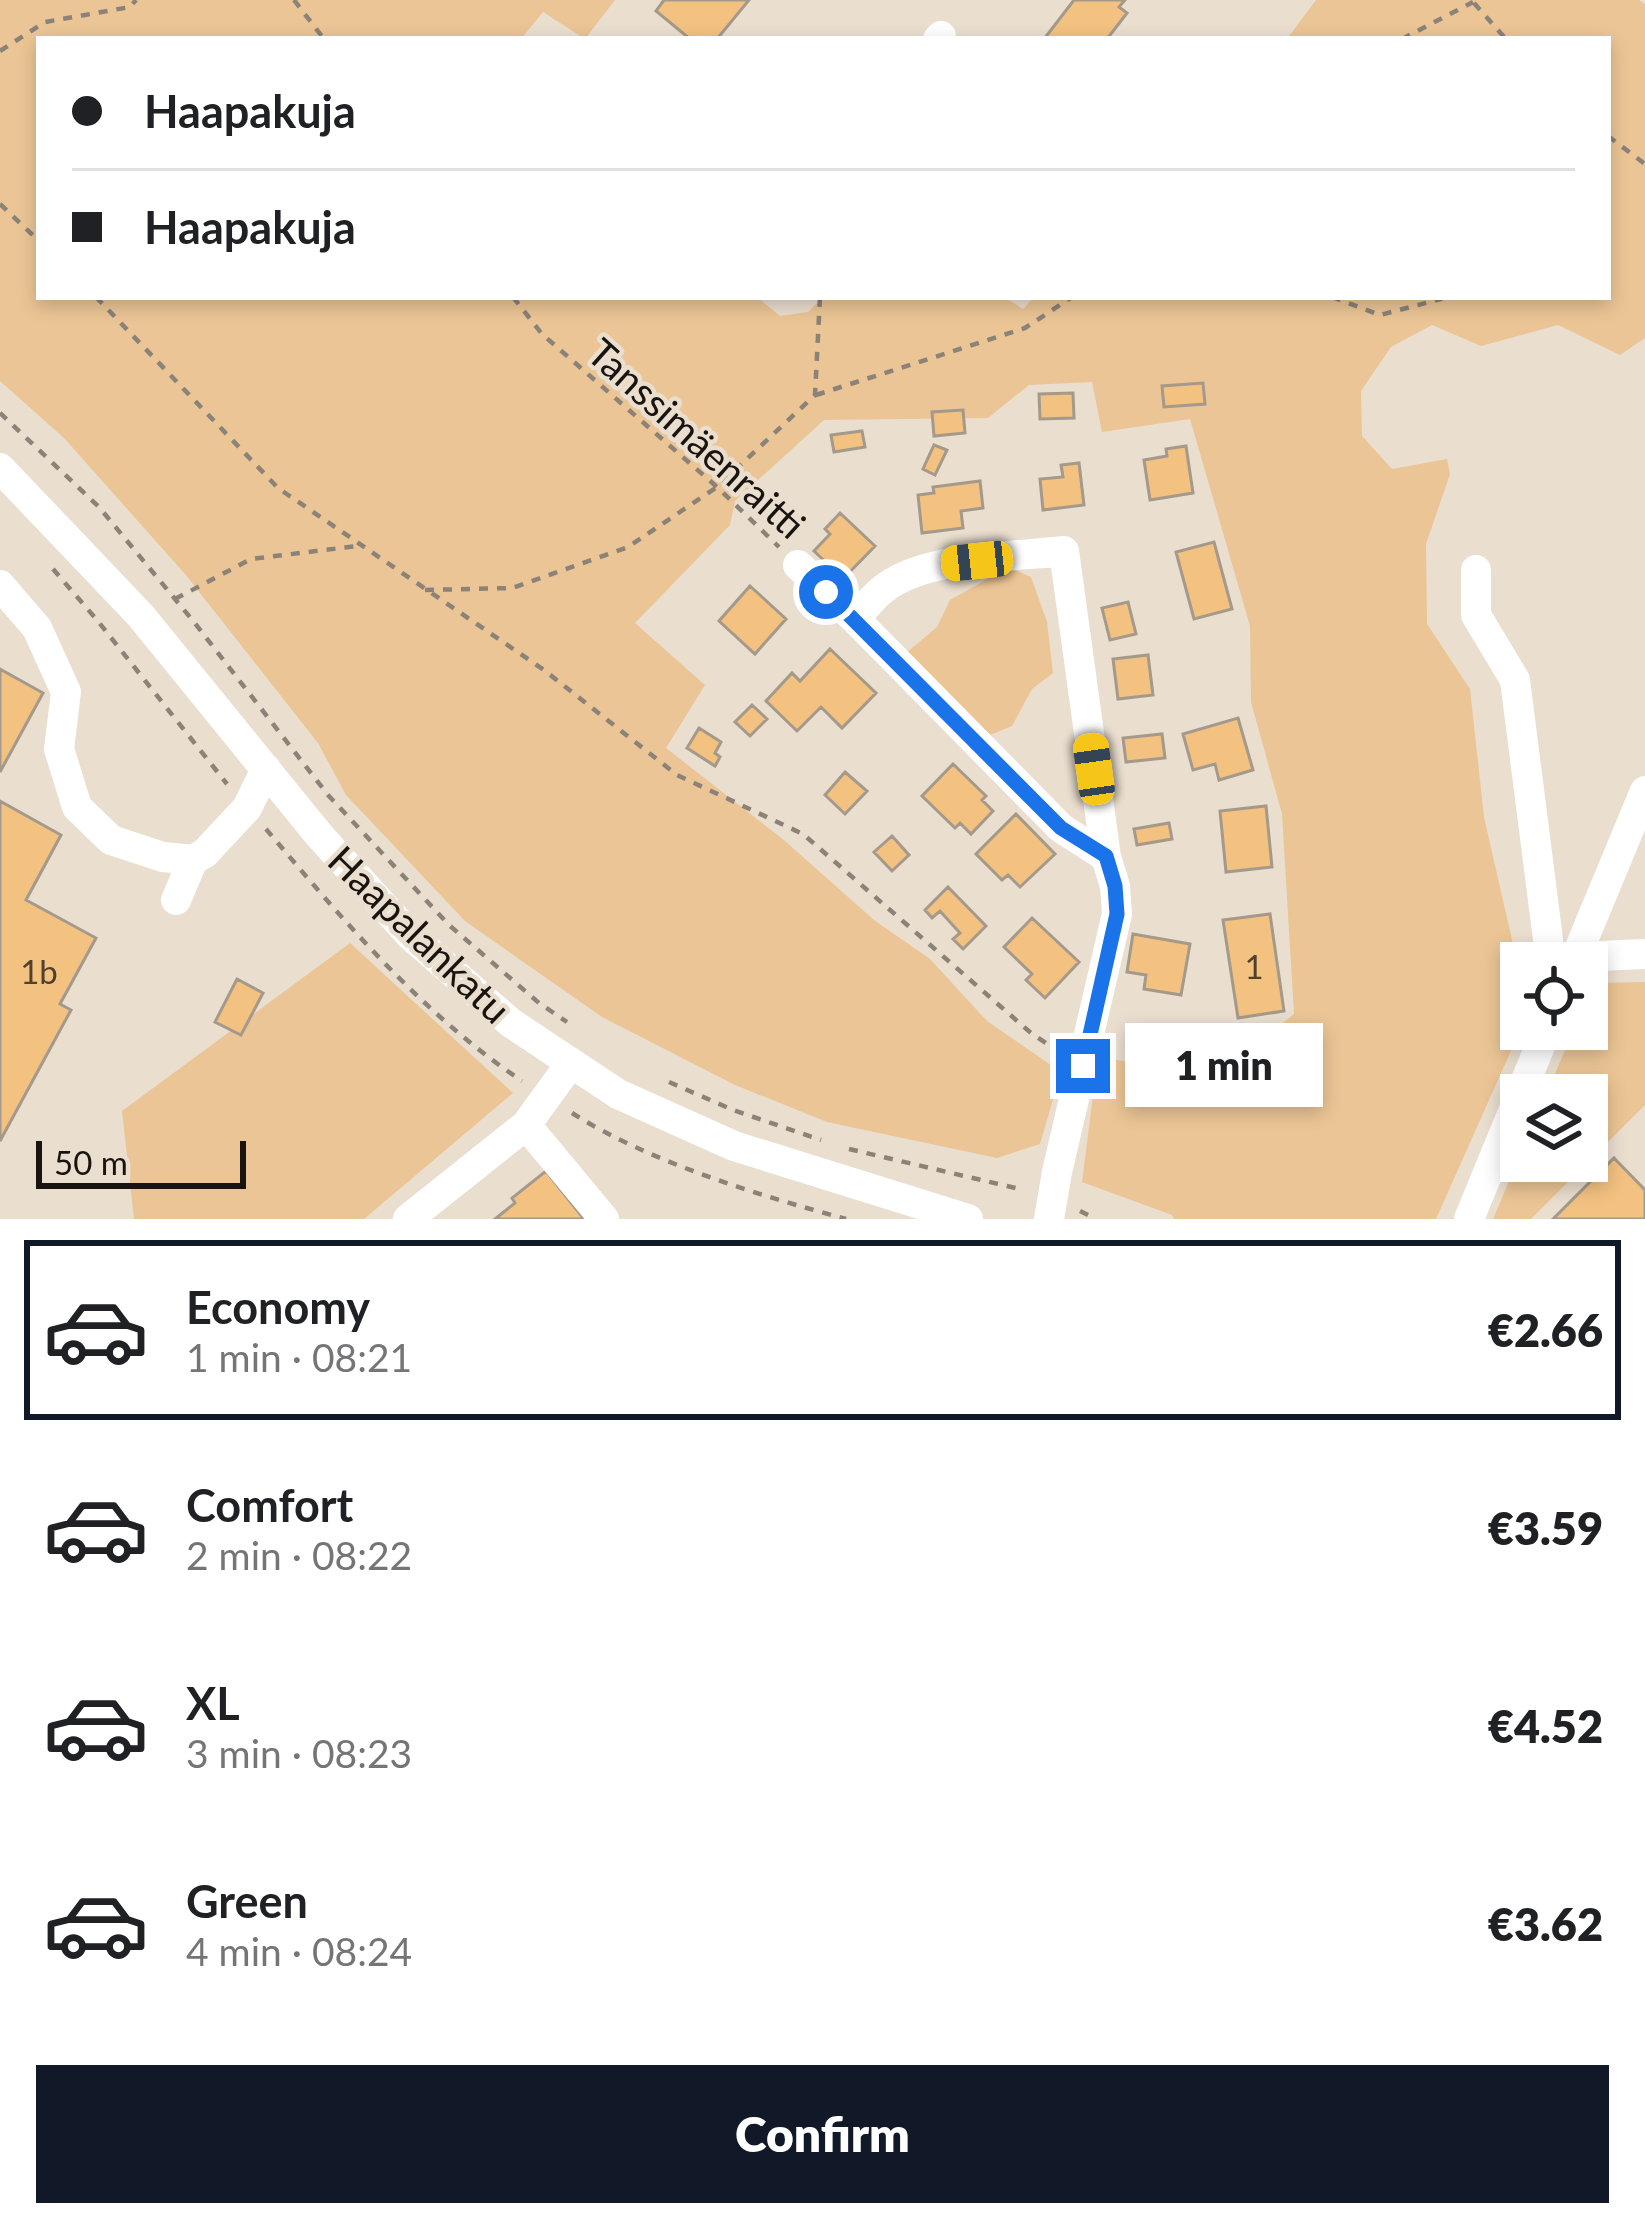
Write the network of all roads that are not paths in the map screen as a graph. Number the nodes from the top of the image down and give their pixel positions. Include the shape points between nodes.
1 (0, 469) edge
2 (798, 565) road end
3 (1475, 570) dead end
4 (0, 585) edge
5 (855, 619) junction
6 (266, 769) junction
7 (1645, 791) edge
8 (1106, 856) junction
9 (193, 860) junction
10 (176, 900) dead end
11 (1563, 942) edge
12 (1576, 942) edge
13 (1645, 954) edge
14 (1608, 957) edge
15 (1537, 1050) edge
16 (571, 1063) junction
17 (526, 1124) junction
18 (1051, 1208) edge
19 (408, 1219) edge
20 (604, 1219) edge
21 (968, 1219) edge
22 (1469, 1219) edge

1 - 6 street, Haapalankatu via 141,616
2 - 5 street
3 - 11 street via 1476,615 1515,680
4 - 9 street via 37,628 67,692 59,749 77,807 111,840
5 - 8 street via 1061,828
5 - 8 street via 915,571 1064,551
6 - 9 street via 247,808
6 - 16 street, Haapalankatu via 410,935 511,1023
7 - 12 street
8 - 18 street via 1117,914
9 - 10 street
13 - 14 street
15 - 22 street
16 - 17 street
16 - 21 street, Haapalankatu via 618,1094 734,1146
17 - 19 street
17 - 20 street

